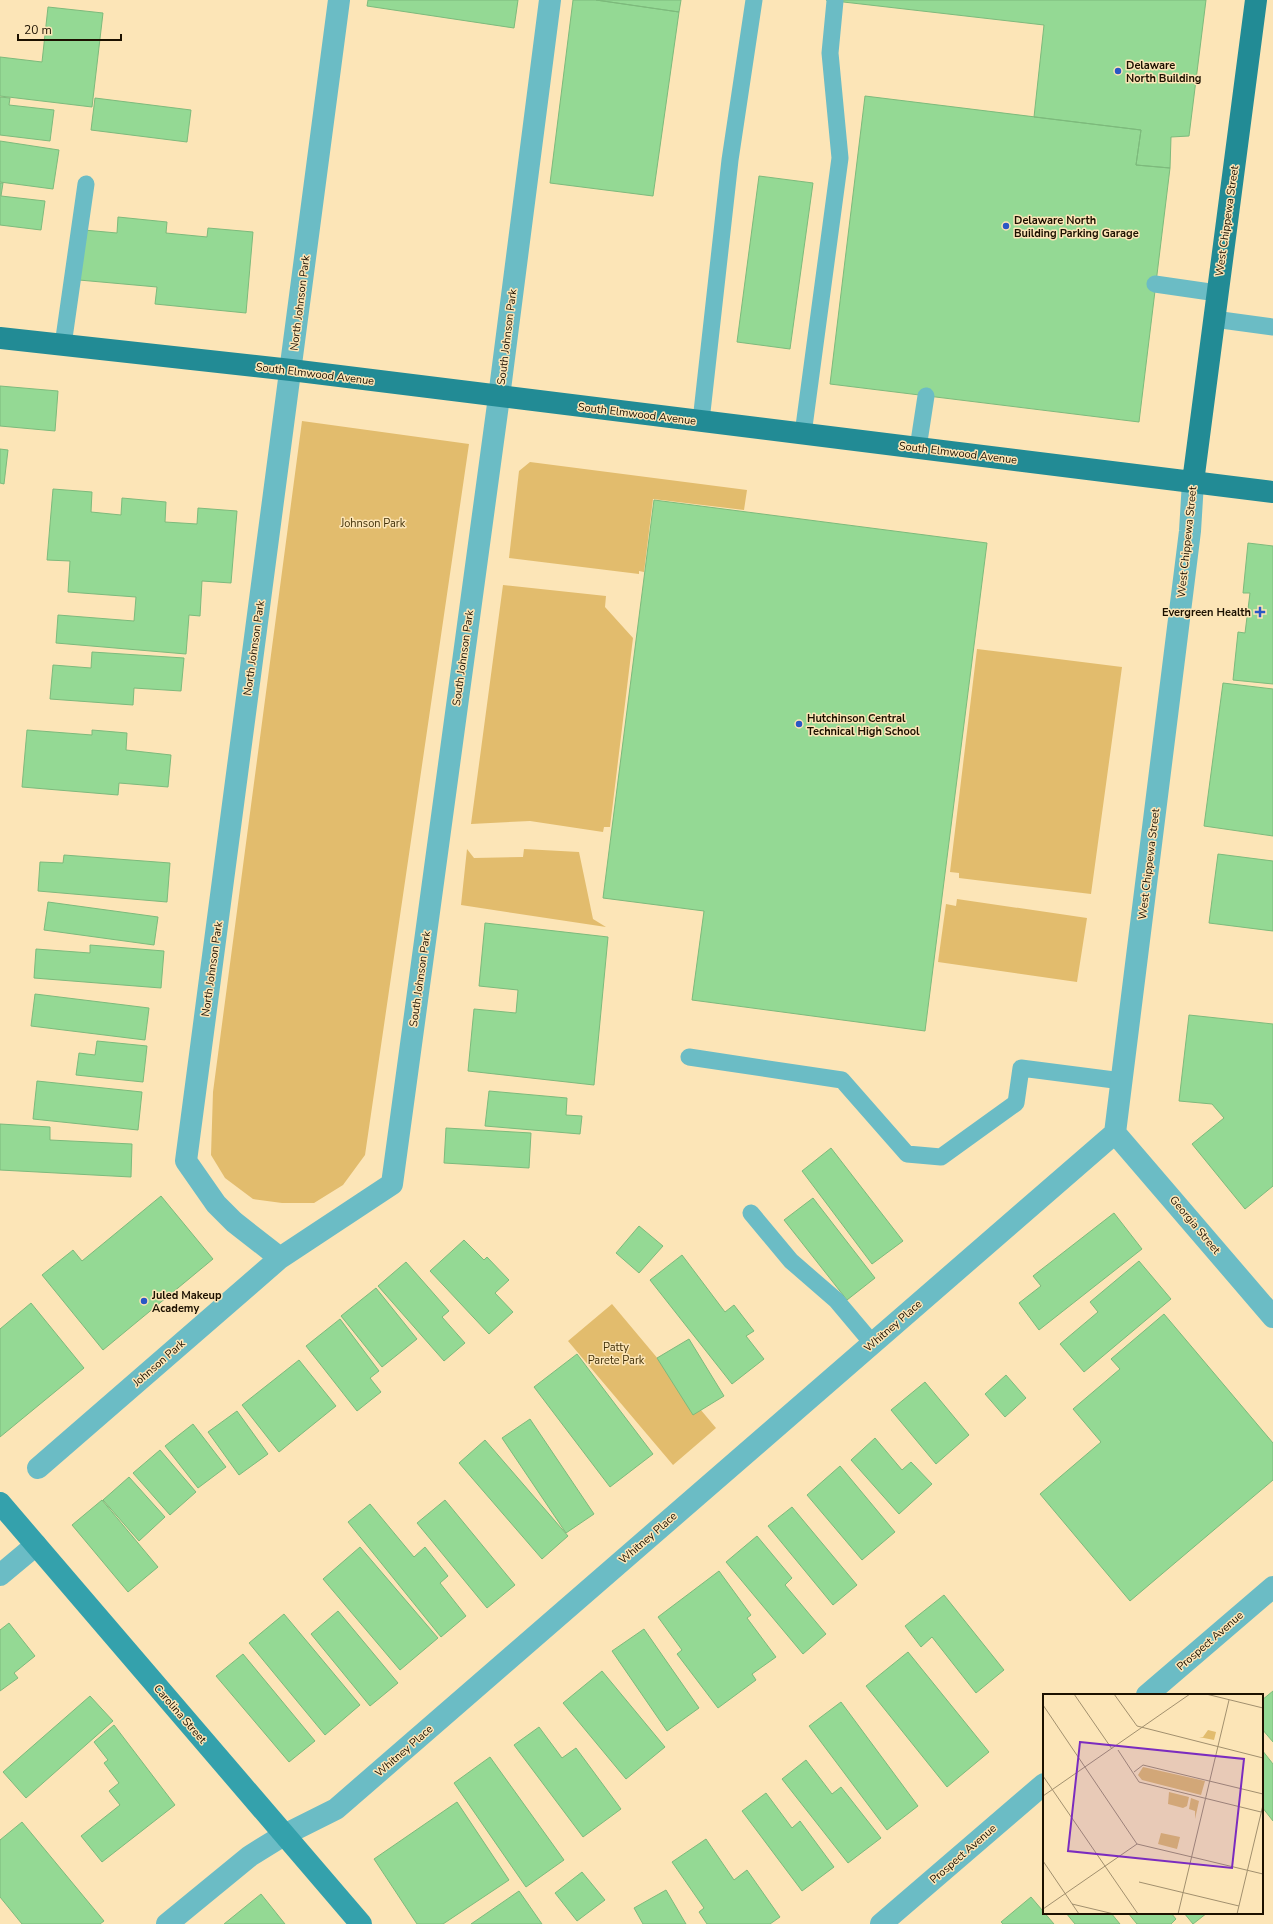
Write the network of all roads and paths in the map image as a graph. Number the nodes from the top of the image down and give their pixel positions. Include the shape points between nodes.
1 (339, 0) edge
2 (550, 0) edge
3 (754, 0) edge
4 (1256, 0) edge
5 (835, 1) dead end
6 (86, 184) dead end
7 (1155, 284) dead end
8 (1217, 293) junction
9 (1214, 319) junction
10 (1273, 327) edge
11 (0, 338) edge
12 (63, 345) junction
13 (291, 370) junction
14 (926, 396) dead end
15 (499, 397) junction
16 (700, 421) junction
17 (803, 434) junction
18 (918, 448) junction
19 (1193, 482) junction
20 (1273, 492) edge
21 (689, 1057) dead end
22 (1122, 1081) junction
23 (1116, 1133) junction
24 (751, 1213) dead end
25 (280, 1258) junction
26 (1273, 1317) edge
27 (873, 1344) junction
28 (38, 1468) dead end
29 (0, 1503) edge
30 (36, 1545) junction
31 (0, 1575) edge
32 (1273, 1587) edge
33 (1148, 1694) edge
34 (1043, 1785) edge
35 (284, 1835) junction
36 (167, 1924) edge
37 (361, 1924) edge
38 (881, 1924) edge

1 - 13 street, North Johnson Park
2 - 15 street, South Johnson Park
3 - 16 lane via 730,160
4 - 8 main road, West Chippewa Street
5 - 17 lane via 830,53 840,158
6 - 12 lane
7 - 8 lane
8 - 9 main road, West Chippewa Street
9 - 10 lane
9 - 19 main road, West Chippewa Street
11 - 12 main road, South Elmwood Avenue
12 - 13 main road, South Elmwood Avenue
13 - 15 main road, South Elmwood Avenue
13 - 25 street, North Johnson Park via 186,1161 216,1204 234,1222
14 - 18 lane
15 - 16 main road, South Elmwood Avenue
15 - 25 street, South Johnson Park via 392,1184
16 - 17 main road, South Elmwood Avenue
17 - 18 main road, South Elmwood Avenue
18 - 19 main road, South Elmwood Avenue
19 - 20 main road, South Elmwood Avenue
19 - 22 street, West Chippewa Street via 1190,531
21 - 22 lane via 842,1080 907,1154 941,1157 1016,1103 1021,1068
22 - 23 street, West Chippewa Street
23 - 26 street, Georgia Street
23 - 27 street, Whitney Place
24 - 27 lane via 790,1261 836,1300
25 - 28 street, Johnson Park
27 - 35 street, Whitney Place via 336,1809
29 - 30 main road, Carolina Street
30 - 31 street
30 - 35 main road, Carolina Street
32 - 33 street, Prospect Avenue
34 - 38 street, Prospect Avenue
35 - 36 street, Whitney Place via 238,1864
35 - 37 main road, Carolina Street

